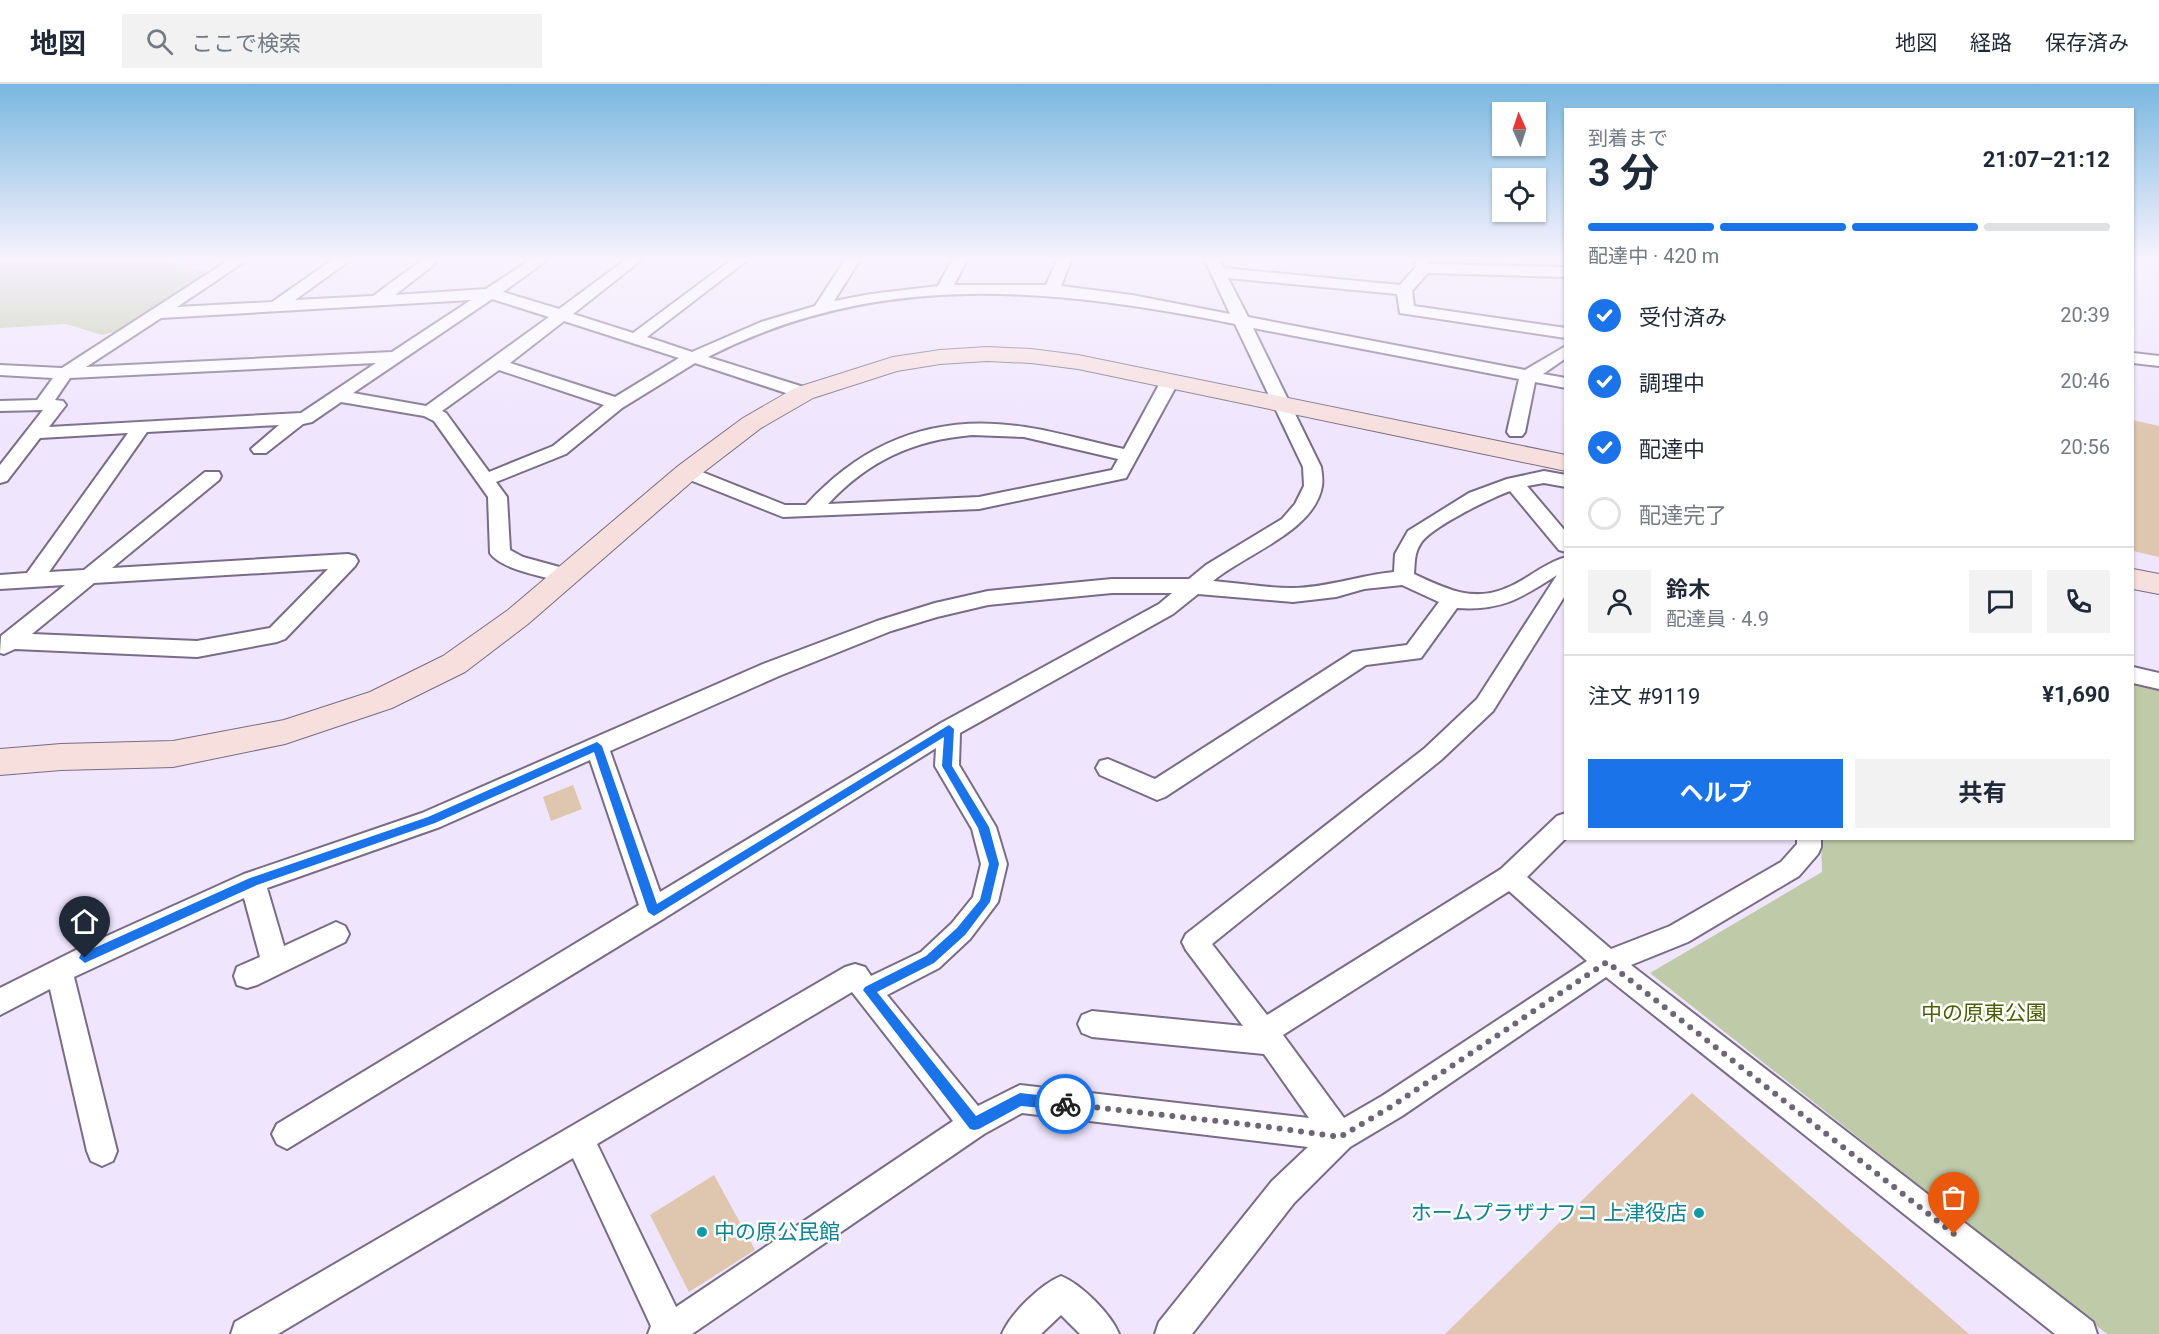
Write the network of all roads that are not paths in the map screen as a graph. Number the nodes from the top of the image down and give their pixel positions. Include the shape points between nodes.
1 (153, 316) edge
2 (454, 316) edge
3 (557, 316) edge
4 (563, 316) edge
5 (665, 316) edge
6 (796, 316) edge
7 (1215, 316) edge
8 (1239, 316) edge
9 (1450, 316) edge
10 (1241, 321) junction
11 (1564, 333) edge
12 (636, 338) junction
13 (1564, 352) edge
14 (395, 357) junction
15 (693, 358) junction
16 (2134, 358) edge
17 (2159, 361) edge
18 (497, 364) junction
19 (0, 370) edge
20 (65, 373) junction
21 (1528, 376) junction
22 (1170, 381) junction
23 (1564, 383) edge
24 (804, 393) junction
25 (338, 396) junction
26 (617, 404) junction
27 (1282, 404) junction
28 (42, 405) junction
29 (0, 406) edge
30 (429, 412) junction
31 (298, 419) junction
32 (141, 428) junction
33 (1516, 432) dead end
34 (35, 433) junction
35 (260, 449) dead end
36 (1128, 455) junction
37 (1564, 463) edge
38 (687, 472) junction
39 (212, 476) dead end
40 (0, 477) edge
41 (484, 480) junction
42 (1564, 481) edge
43 (1514, 483) junction
44 (811, 511) junction
45 (1564, 543) edge
46 (1564, 565) edge
47 (567, 576) junction
48 (85, 578) junction
49 (1404, 579) junction
50 (2134, 579) edge
51 (33, 580) junction
52 (0, 582) edge
53 (1564, 582) edge
54 (2159, 584) edge
55 (1192, 586) junction
56 (1452, 600) junction
57 (5, 645) edge
58 (2134, 675) edge
59 (2159, 681) edge
60 (949, 729) junction
61 (597, 746) junction
62 (0, 762) edge
63 (1108, 768) dead end
64 (1564, 825) edge
65 (1809, 840) edge
66 (1510, 877) junction
67 (254, 882) junction
68 (654, 912) junction
69 (336, 934) dead end
70 (1607, 962) junction
71 (275, 963) junction
72 (60, 973) junction
73 (247, 976) dead end
74 (869, 990) junction
75 (0, 1002) edge
76 (1092, 1024) dead end
77 (1267, 1037) junction
78 (974, 1124) junction
79 (287, 1134) dead end
80 (1340, 1137) junction
81 (579, 1139) junction
82 (102, 1151) dead end
83 (668, 1333) edge
84 (247, 1334) edge
85 (1018, 1334) edge
86 (1103, 1334) edge
87 (1171, 1334) edge
88 (2082, 1334) edge

1 - 20 street
2 - 14 street
3 - 18 street
4 - 12 street
5 - 12 street
6 - 15 street via 766,325
7 - 10 street
8 - 10 street
9 - 11 street
10 - 21 street
10 - 27 street
12 - 15 street
13 - 21 street
14 - 20 street
14 - 25 street
15 - 24 street
15 - 26 street
16 - 17 street
18 - 26 street
18 - 30 street
19 - 20 street
20 - 28 street
21 - 23 street
21 - 33 street
22 - 24 street via 1078,362 987,354 893,364
22 - 27 street
22 - 36 street
24 - 38 street via 753,423
25 - 30 street
25 - 31 street via 306,418
26 - 41 street via 553,454
27 - 37 street
27 - 55 street via 1312,467 1313,486 1303,507 1289,523
28 - 29 street
28 - 34 street via 57,405
30 - 41 street via 440,417
31 - 32 street
31 - 35 street
32 - 34 street
32 - 51 street
34 - 40 street
36 - 44 street via 1119,474 978,503
36 - 44 street via 1023,432 981,430 944,434 885,450 856,467
38 - 44 street via 783,511
38 - 47 street
39 - 48 street
41 - 47 street via 497,497 500,553 516,562
42 - 43 street via 1544,477
43 - 45 street
43 - 49 street via 1476,497 1415,536 1406,554
46 - 56 street via 1510,595 1480,602
47 - 62 street via 454,664 339,716 285,732 173,754
48 - 51 street
48 - 57 street
48 - 57 street via 348,561 276,634 197,649
49 - 55 street via 1293,595
49 - 56 street
50 - 54 street
51 - 52 street
53 - 77 street via 1485,705 1433,754 1196,942
55 - 60 street via 1166,609
55 - 61 street via 1112,586 988,598 936,610 771,670
56 - 63 street via 1413,652 1361,658 1157,790
58 - 59 street
60 - 68 street
60 - 74 street via 947,766 984,827 994,864 985,902 930,960
61 - 67 street via 431,820
61 - 68 street
64 - 66 street
65 - 70 street via 1809,847 1790,869 1679,934
66 - 70 street
66 - 77 street
67 - 71 street
67 - 72 street
68 - 79 street
69 - 71 street
70 - 80 street
70 - 88 street
71 - 73 street
72 - 75 street
72 - 82 street
74 - 78 street
74 - 81 street via 855,976
76 - 77 street
77 - 80 street
78 - 80 street via 1020,1099
78 - 83 street
80 - 87 street via 1282,1192
81 - 83 street
81 - 84 street
85 - 86 street via 1061,1293

